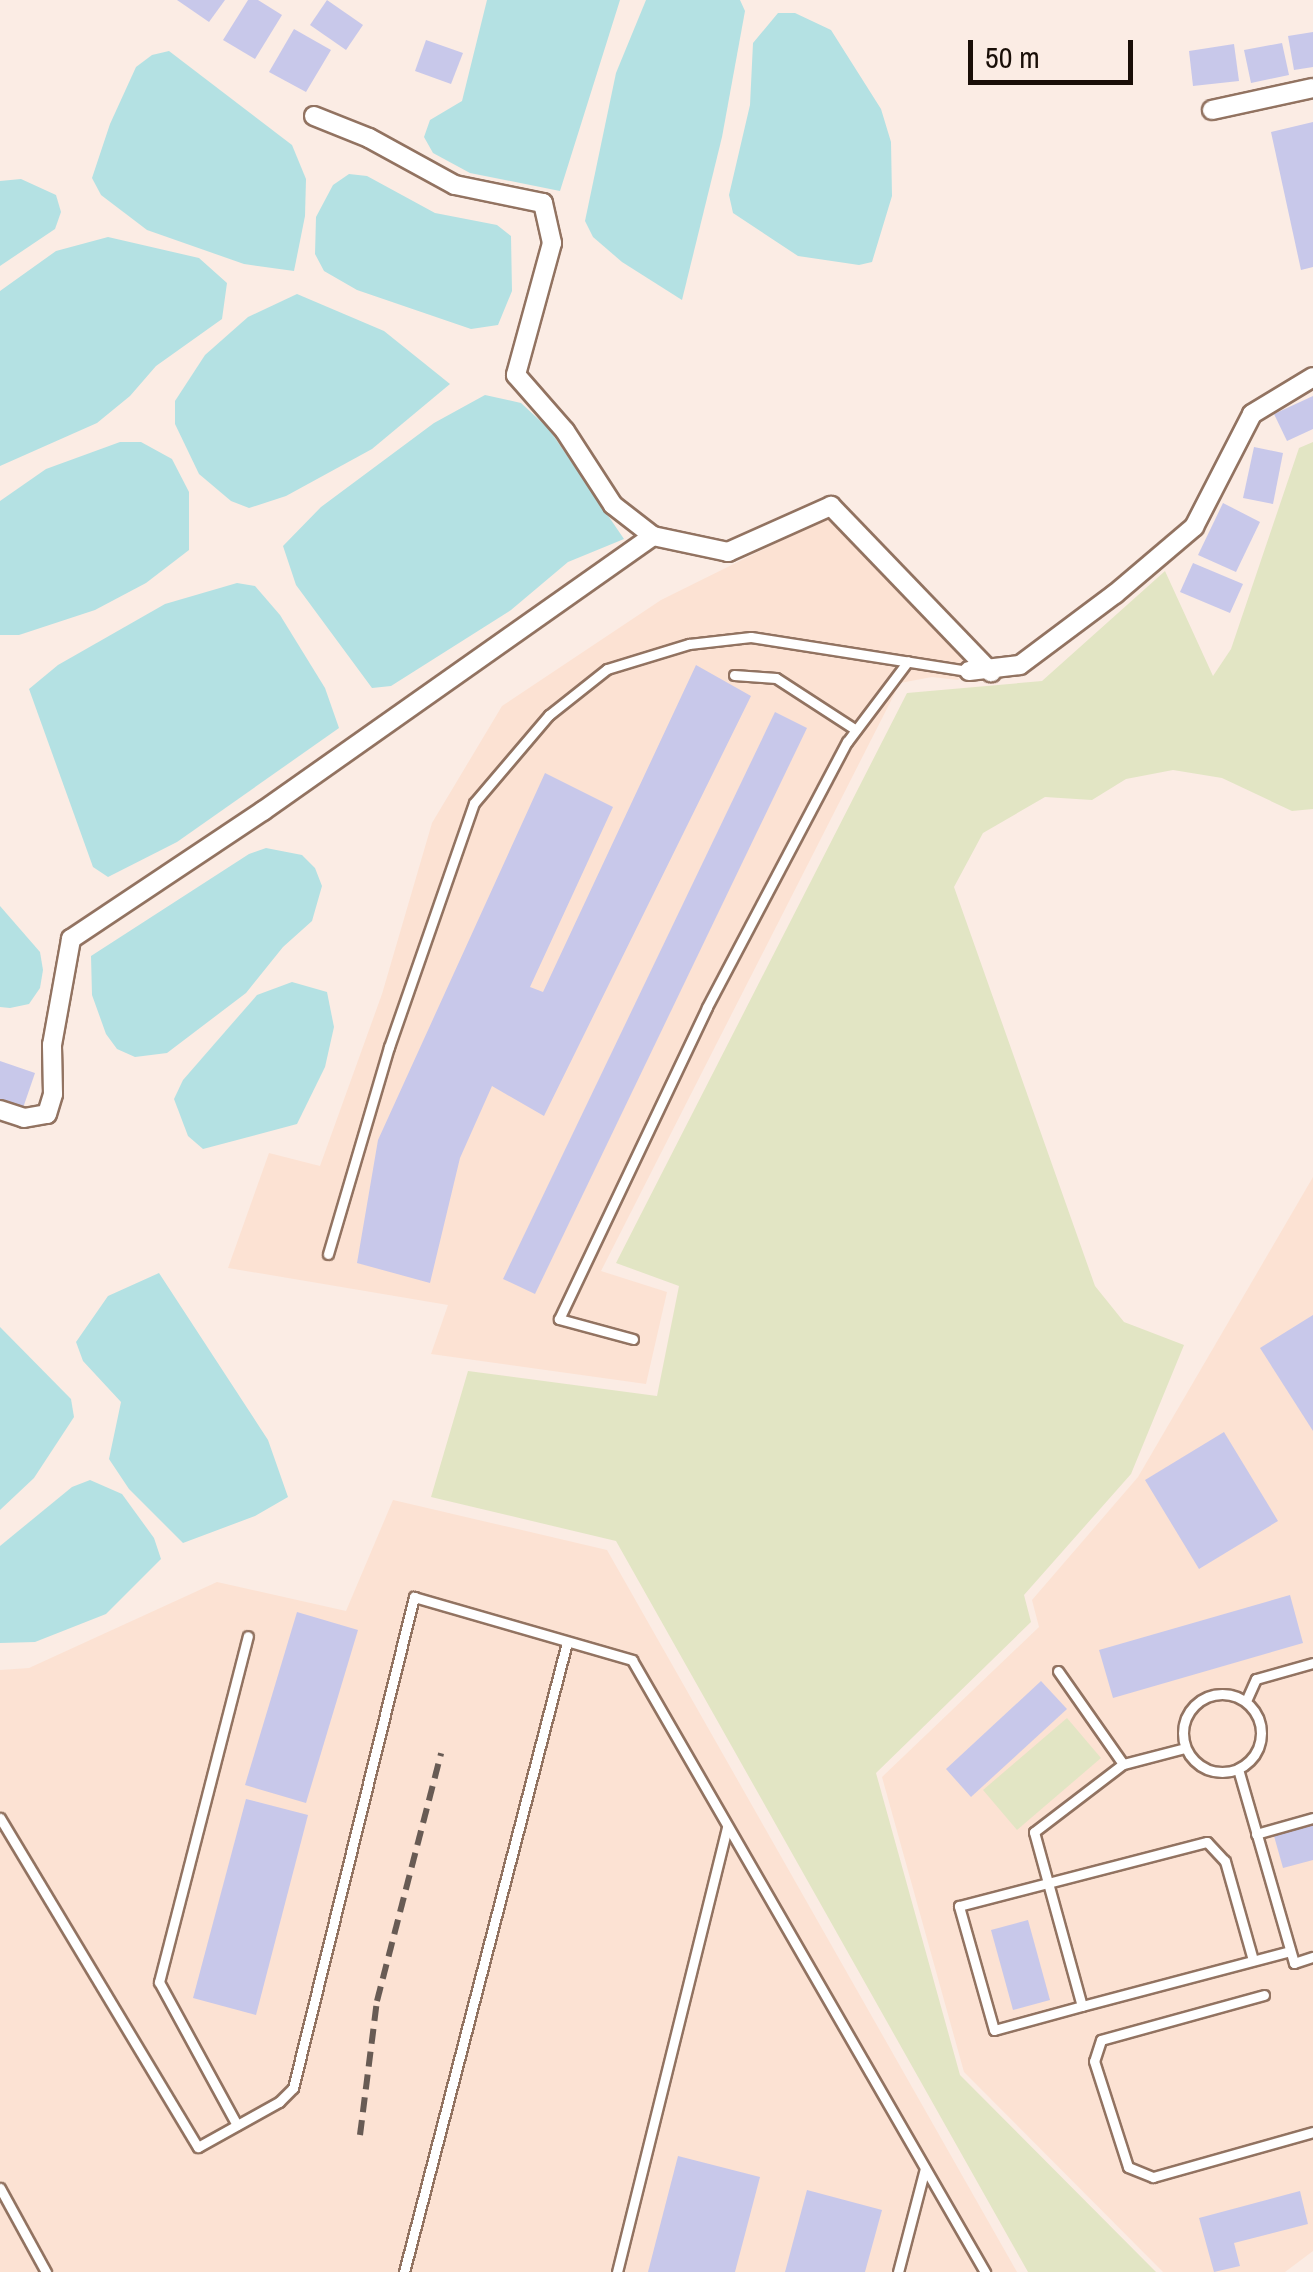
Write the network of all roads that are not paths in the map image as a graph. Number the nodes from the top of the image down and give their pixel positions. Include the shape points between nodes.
1 (1313, 88) edge
2 (1212, 110) dead end
3 (314, 116) dead end
4 (1313, 377) edge
5 (653, 536) junction
6 (908, 661) junction
7 (969, 671) joint
8 (991, 672) junction
9 (734, 676) dead end
10 (856, 730) junction
11 (0, 1110) edge
12 (328, 1254) dead end
13 (633, 1338) dead end
14 (248, 1636) dead end
15 (567, 1642) junction
16 (1313, 1664) edge
17 (1058, 1672) dead end
18 (1246, 1701) junction
19 (1185, 1748) junction
20 (1122, 1764) junction
21 (1238, 1769) junction
22 (0, 1818) edge
23 (1313, 1818) edge
24 (728, 1826) junction
25 (1256, 1834) junction
26 (1048, 1881) junction
27 (1290, 1950) junction
28 (1313, 1957) edge
29 (1253, 1960) junction
30 (1264, 1994) dead end
31 (1082, 2006) junction
32 (238, 2125) junction
33 (1313, 2132) edge
34 (926, 2168) junction
35 (0, 2188) edge
36 (46, 2272) edge
37 (404, 2272) edge
38 (617, 2272) edge
39 (898, 2272) edge
40 (986, 2272) edge

1 - 2 street
3 - 5 street via 456,185 544,203 552,244 516,375 566,431 613,505
4 - 8 street via 1252,414 1194,527 1020,666
5 - 8 street via 728,552 831,506
5 - 11 street via 71,939 47,1114 24,1118
6 - 7 lane
6 - 10 lane
6 - 12 lane via 750,637 690,644 608,669 549,715 474,803 384,1064
7 - 8 street
9 - 10 lane via 776,678
10 - 13 lane via 707,1008 559,1319
14 - 32 lane via 159,1982
15 - 24 lane via 632,1660
15 - 32 lane via 414,1597 292,2088
15 - 37 lane
16 - 18 lane via 1256,1679
17 - 20 lane
18 - 19 lane via 1207,1696 1186,1718
18 - 21 lane via 1259,1717 1262,1738 1254,1757
19 - 20 lane
19 - 21 lane via 1217,1772
20 - 26 lane via 1034,1832
21 - 25 lane
22 - 32 lane via 198,2147
23 - 25 lane
24 - 34 lane
24 - 38 lane
25 - 27 lane
26 - 29 lane via 1196,1842 1214,1845 1225,1861
26 - 31 lane
26 - 31 lane via 959,1906 994,2030
27 - 28 lane via 1294,1962
27 - 29 lane
29 - 31 lane
30 - 33 lane via 1102,2040 1094,2061 1128,2167 1153,2176
34 - 39 lane
34 - 40 lane
35 - 36 lane

